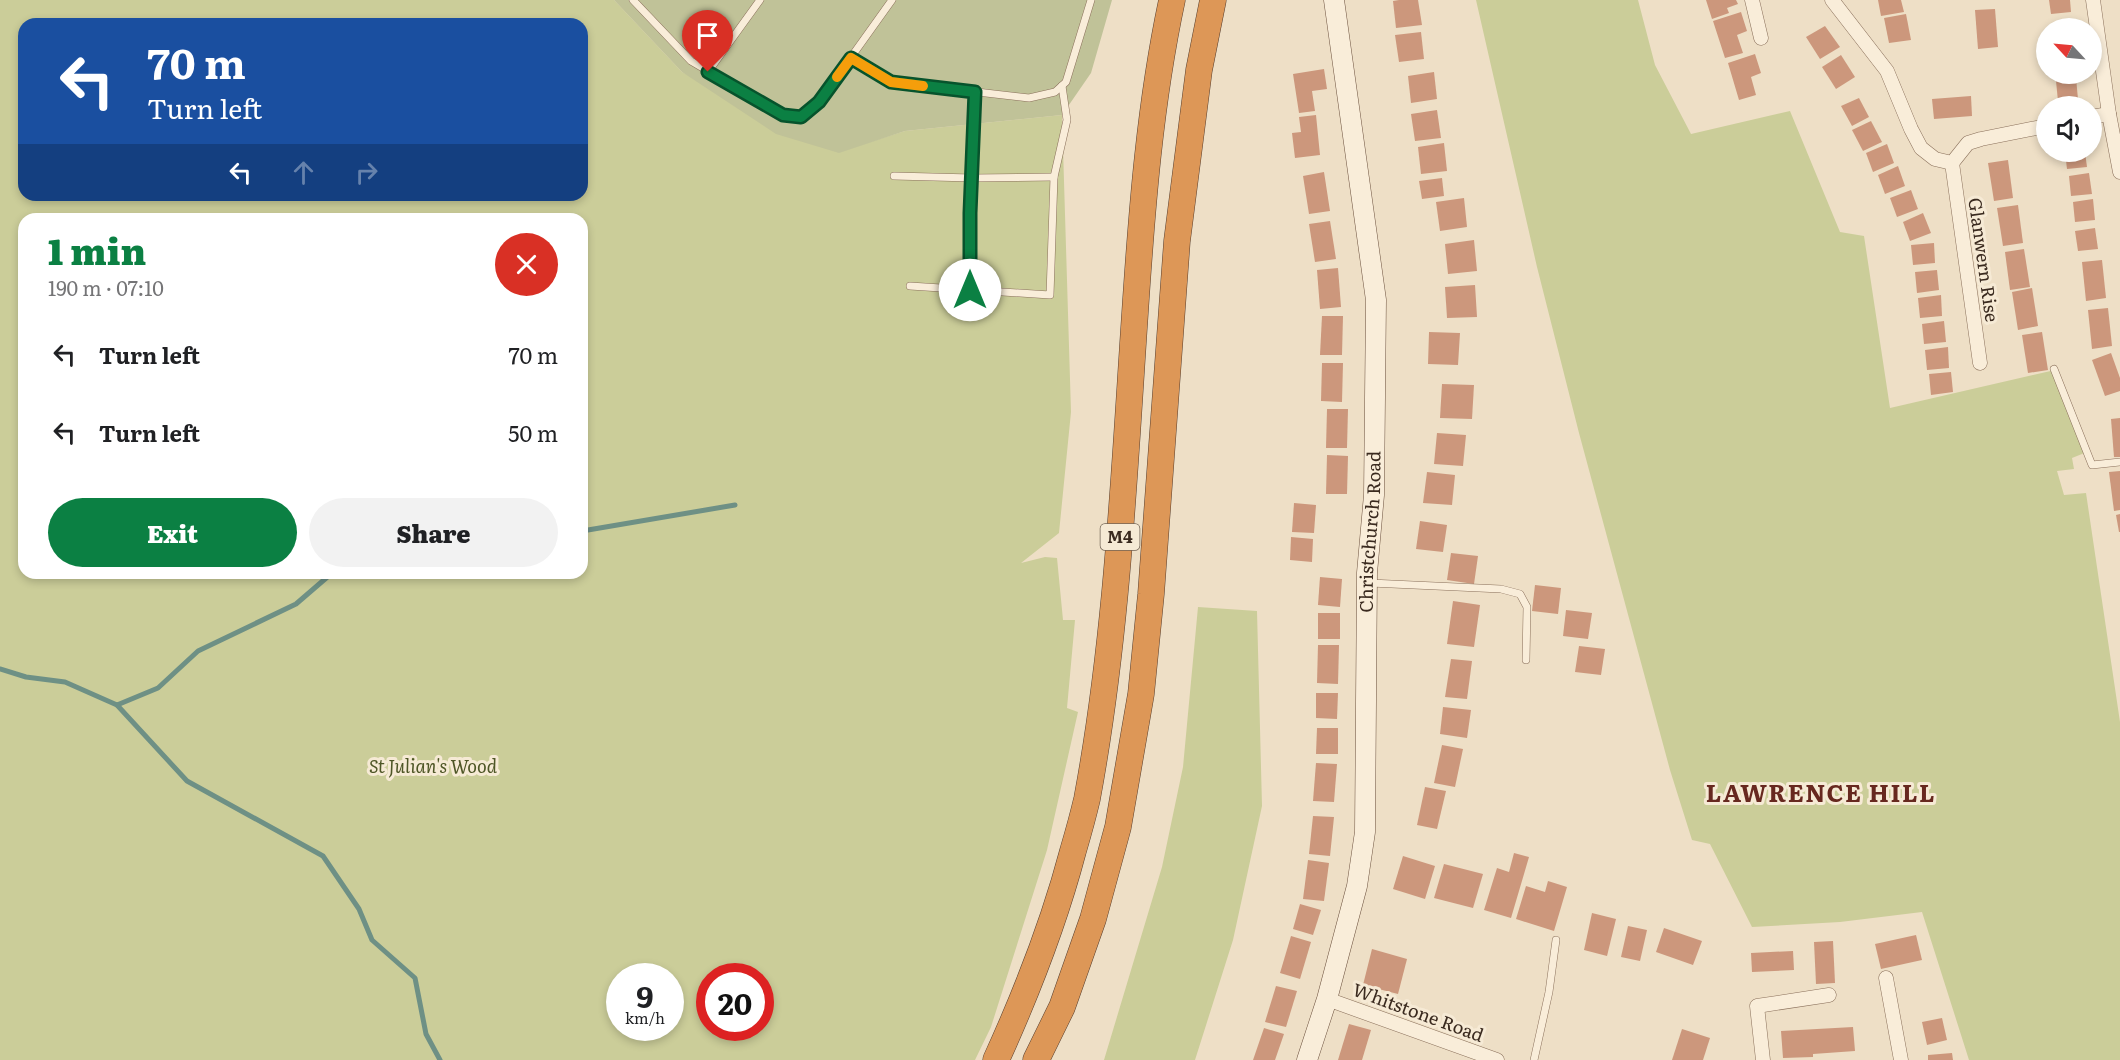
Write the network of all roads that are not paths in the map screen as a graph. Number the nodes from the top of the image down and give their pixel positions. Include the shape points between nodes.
1 (633, 0) edge
2 (760, 0) edge
3 (892, 0) edge
4 (1091, 0) edge
5 (1172, 0) edge
6 (1213, 0) edge
7 (1334, 0) edge
8 (1752, 0) edge
9 (1833, 0) edge
10 (2093, 0) edge
11 (1761, 38) dead end
12 (851, 58) junction
13 (708, 72) junction
14 (1062, 86) junction
15 (975, 92) junction
16 (2109, 114) junction
17 (2102, 115) edge
18 (2036, 128) edge
19 (1952, 163) junction
20 (2120, 172) edge
21 (894, 176) dead end
22 (1053, 177) junction
23 (972, 178) junction
24 (910, 286) dead end
25 (970, 290) junction
26 (1980, 363) dead end
27 (2054, 369) dead end
28 (2120, 462) edge
29 (1367, 583) junction
30 (1526, 660) dead end
31 (1556, 940) dead end
32 (1886, 978) dead end
33 (1829, 995) dead end
34 (1327, 999) junction
35 (996, 1060) edge
36 (1036, 1060) edge
37 (1307, 1060) edge
38 (1497, 1060) edge
39 (1534, 1060) edge
40 (1763, 1060) edge
41 (1901, 1060) edge

1 - 13 lane via 691,61
2 - 13 lane
3 - 12 lane
4 - 14 lane
5 - 35 highway, M4 via 1148,137 1118,577 1088,789 1062,890 1029,987
6 - 36 highway, M4 via 1199,70 1177,241 1151,594 1120,816 1093,919 1062,1007
7 - 29 street, Christchurch Road via 1376,300 1374,495
8 - 11 street
9 - 19 street via 1887,72 1921,148 1935,159
10 - 16 street
12 - 13 lane via 819,102 801,117 783,115
12 - 15 lane via 891,82
14 - 15 lane via 1055,92 1029,98
14 - 22 lane via 1067,120
15 - 23 lane
16 - 17 street
16 - 20 street
18 - 19 street via 1968,143
19 - 26 street, Glanwern Rise
21 - 23 lane
22 - 23 lane
22 - 25 lane via 1050,295
23 - 25 lane
24 - 25 lane
27 - 28 lane via 2092,465
29 - 30 lane via 1501,589 1520,594 1527,607
29 - 34 street, Christchurch Road via 1365,832 1357,886
31 - 39 lane via 1550,992
32 - 41 street
33 - 40 street via 1757,1006
34 - 37 street, Christchurch Road
34 - 38 street, Whitstone Road

